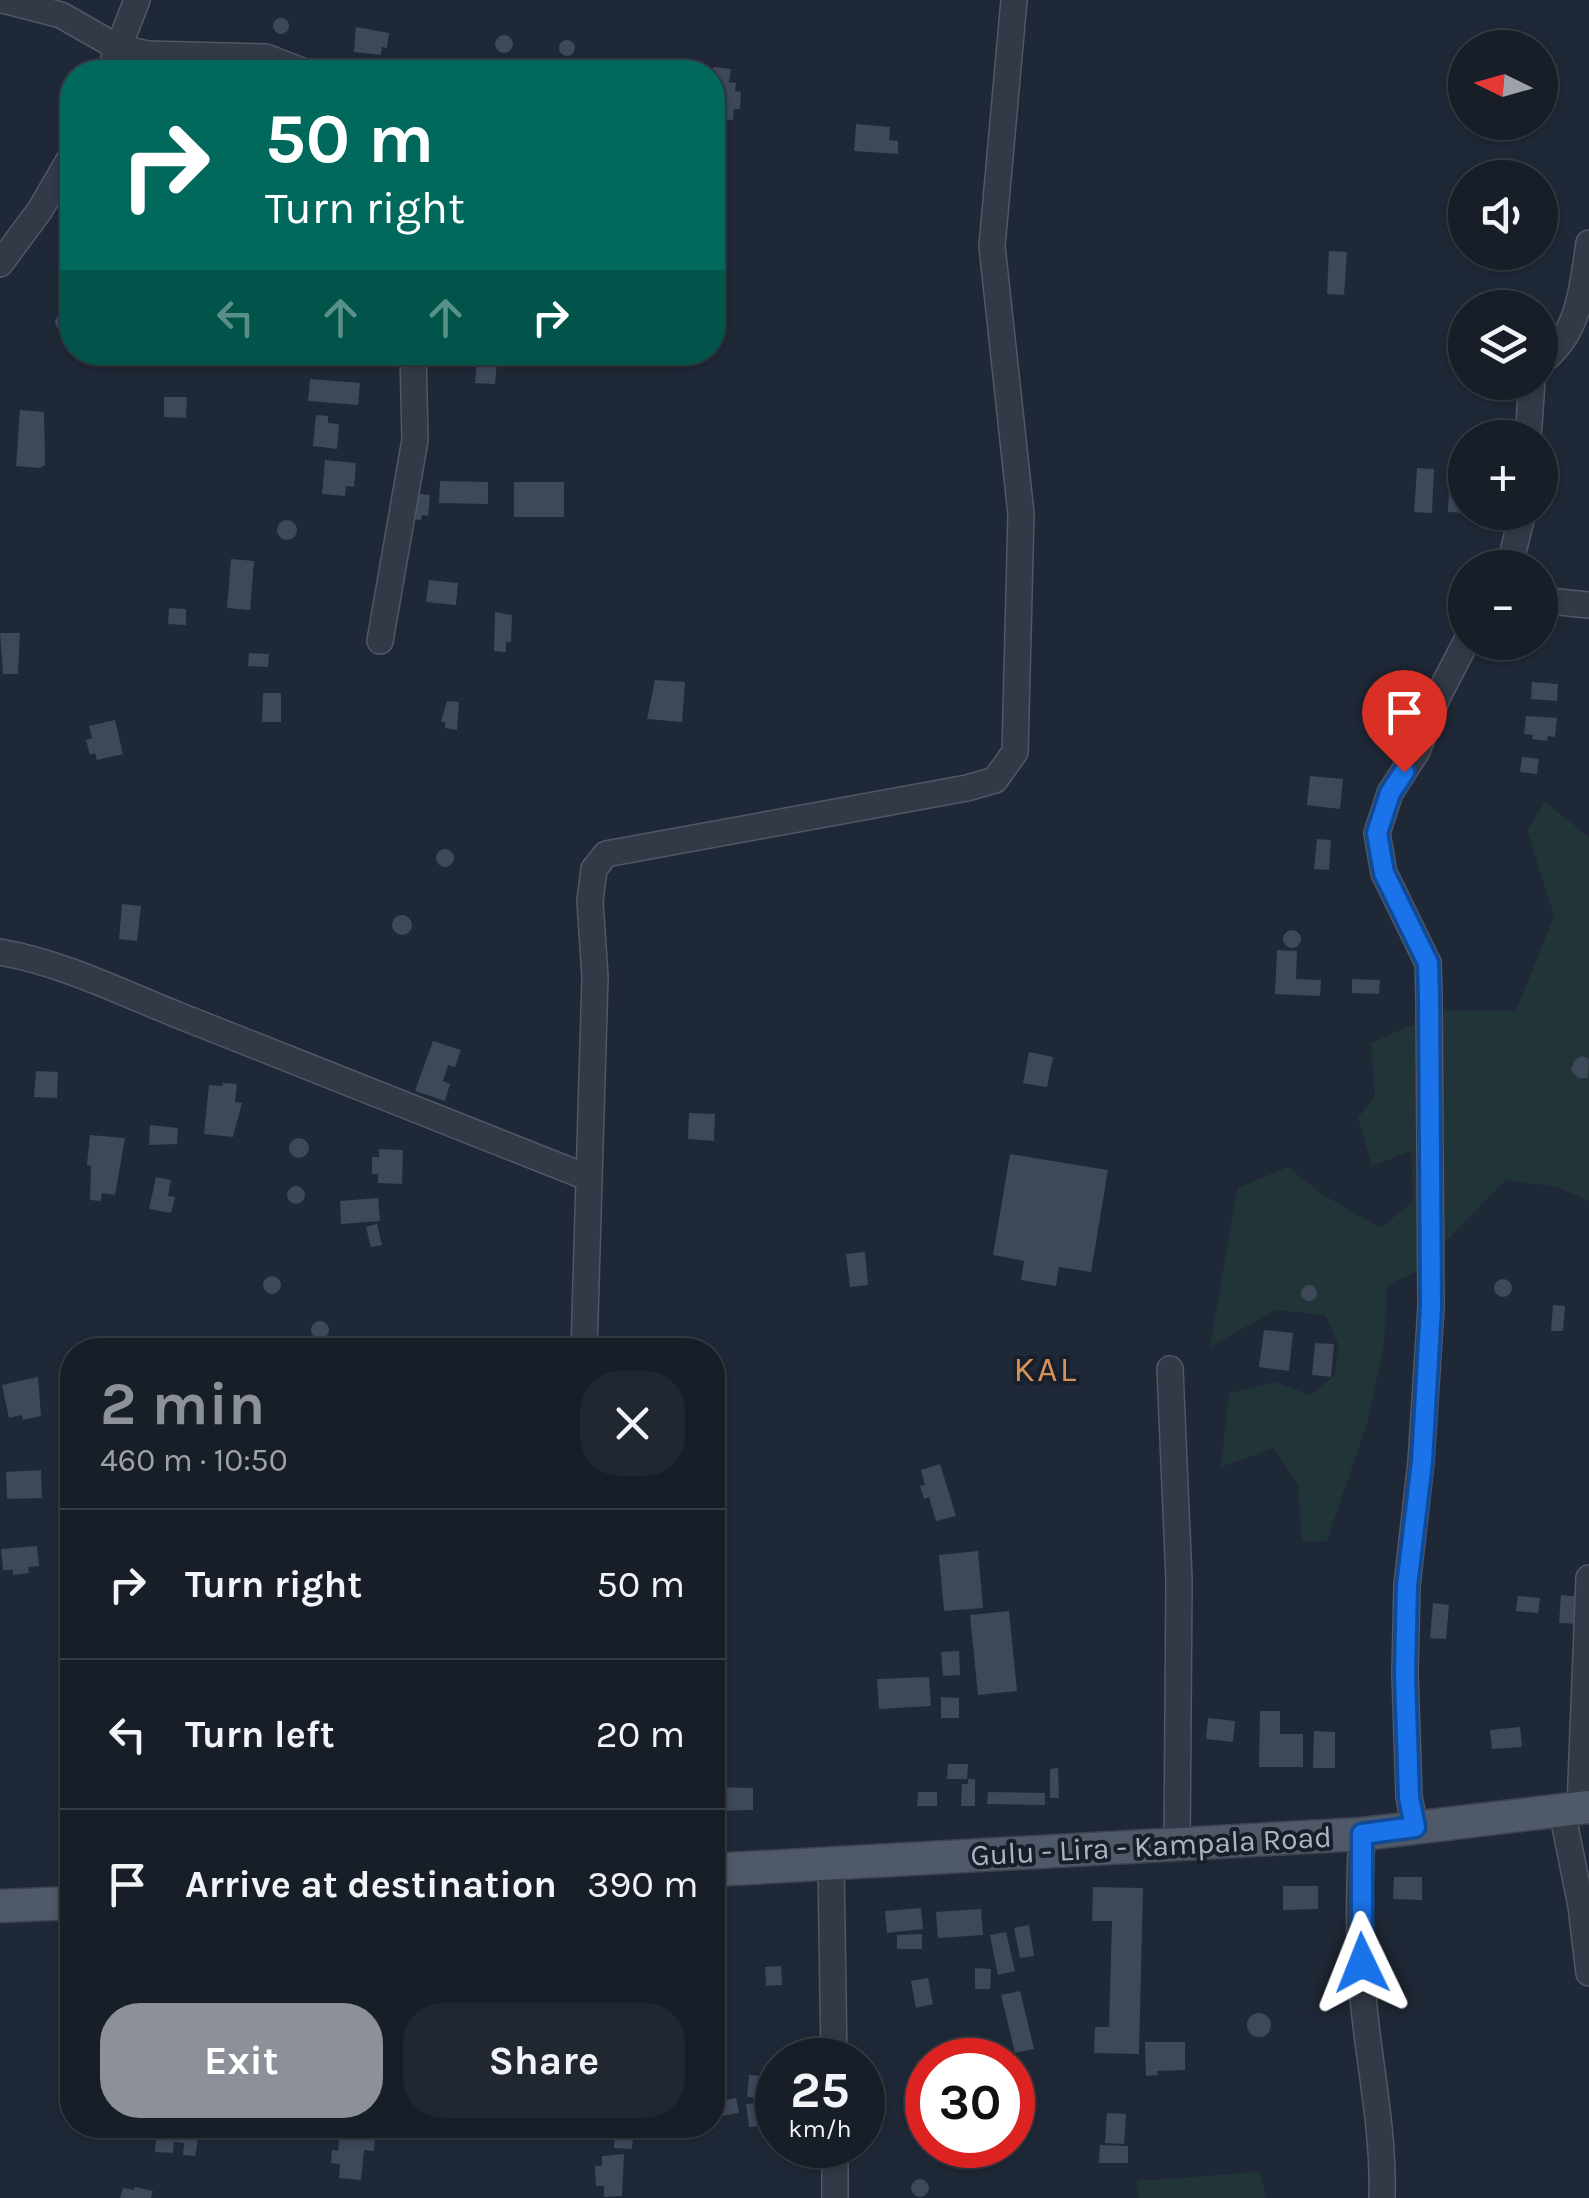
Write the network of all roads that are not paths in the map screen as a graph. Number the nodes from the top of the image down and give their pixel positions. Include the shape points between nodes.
1 (3, 0) edge
2 (137, 0) edge
3 (1014, 0) edge
4 (117, 47) junction
5 (113, 60) edge
6 (274, 60) edge
7 (60, 176) edge
8 (1589, 243) edge
9 (0, 264) edge
10 (1558, 346) edge
11 (412, 365) edge
12 (1558, 602) edge
13 (1589, 605) edge
14 (380, 641) dead end
15 (1456, 660) edge
16 (0, 952) edge
17 (589, 1178) junction
18 (584, 1338) edge
19 (1170, 1369) dead end
20 (1589, 1578) edge
21 (1577, 1808) edge
22 (1415, 1827) junction
23 (1362, 1834) junction
24 (1177, 1846) junction
25 (832, 1864) junction
26 (725, 1869) edge
27 (60, 1903) edge
28 (0, 1906) edge
29 (1589, 1973) edge
30 (834, 2038) edge
31 (836, 2168) edge
32 (836, 2198) edge
33 (1382, 2198) edge

1 - 4 street via 61,15
2 - 4 street
3 - 17 street via 992,246 1021,514 1015,752 996,780 967,788 606,854 594,869 590,902 596,977
4 - 5 street
4 - 6 street
7 - 9 street
8 - 10 street via 1574,325
11 - 14 street via 415,440
12 - 13 street
15 - 22 street via 1377,833 1384,873 1428,963 1431,1307 1405,1674
16 - 17 street via 58,964
17 - 18 street
19 - 24 street via 1180,1580
20 - 21 street
21 - 22 main road, Gulu - Lira - Kampala Road
21 - 29 street
22 - 23 main road, Gulu - Lira - Kampala Road
23 - 24 main road, Gulu - Lira - Kampala Road
23 - 33 street via 1363,1997 1384,2146
24 - 25 main road, Gulu - Lira - Kampala Road
25 - 26 main road, Gulu - Lira - Kampala Road
25 - 30 street
27 - 28 main road
31 - 32 street

